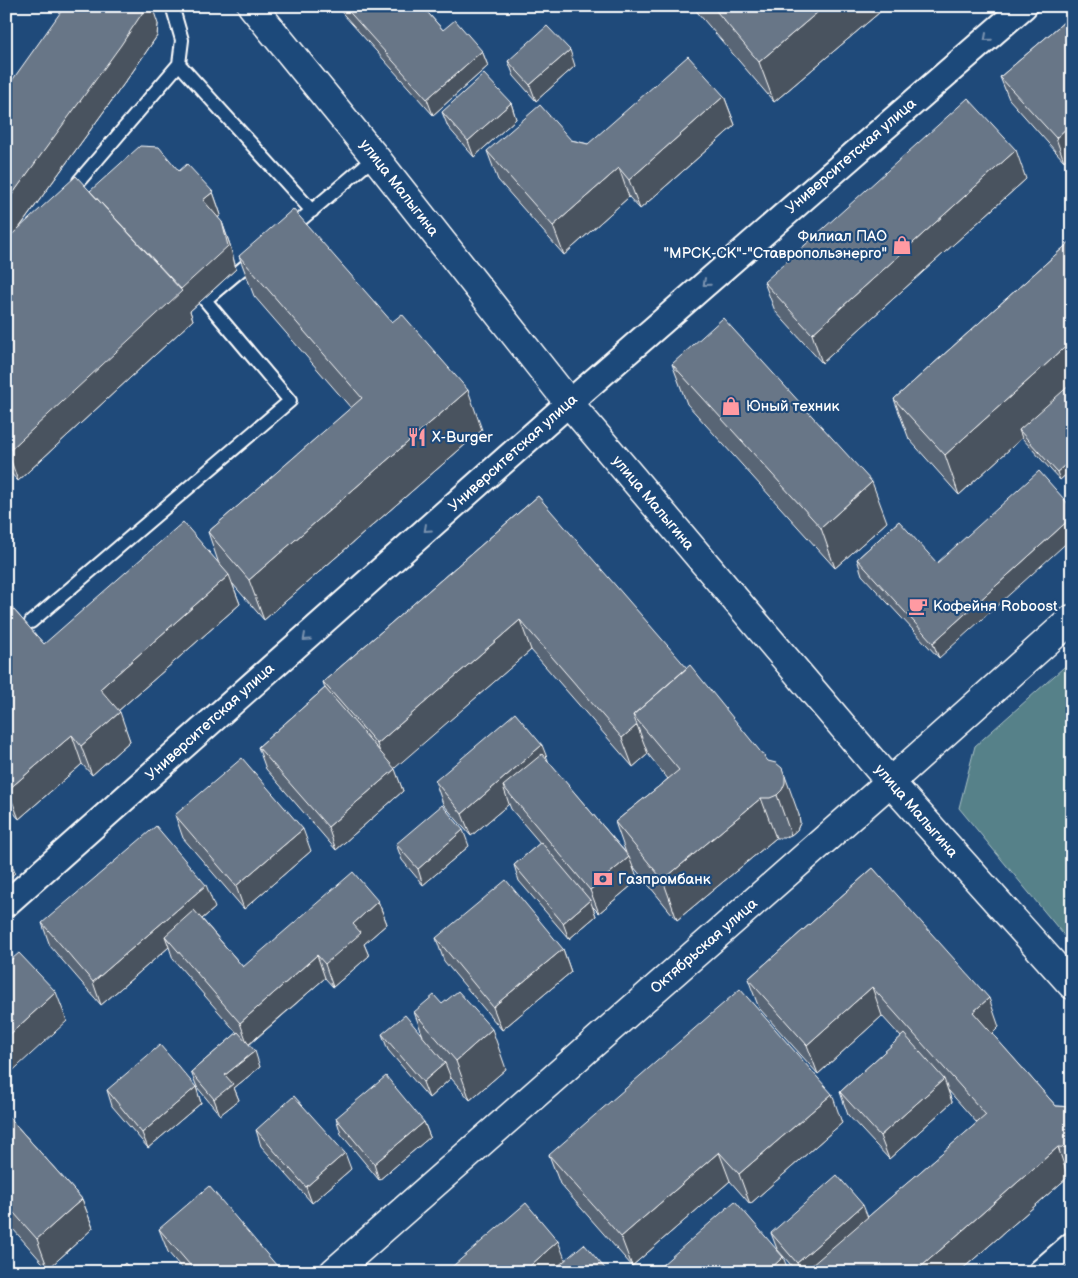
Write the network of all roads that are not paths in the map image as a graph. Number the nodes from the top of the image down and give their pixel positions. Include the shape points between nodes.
1 (176, 6) edge
2 (252, 6) edge
3 (1024, 6) edge
4 (179, 64) junction
5 (375, 157) junction
6 (79, 181) edge
7 (312, 211) junction
8 (281, 236) edge
9 (266, 249) edge
10 (569, 403) junction
11 (1072, 619) edge
12 (31, 622) dead end
13 (890, 782) junction
14 (6, 904) edge
15 (1072, 986) edge
16 (1072, 1244) edge
17 (334, 1272) edge
18 (1041, 1272) edge

1 - 4 lane via 173,9 182,40
2 - 5 main road, улица Малыгина
3 -> 10 street, Университетская улица
4 - 6 lane
4 - 7 lane
5 - 7 lane
5 - 10 main road, улица Малыгина
7 - 8 lane
9 - 12 lane via 205,300 290,401
10 - 13 main road, улица Малыгина
10 -> 14 street, Университетская улица
11 - 13 main road, Октябрьская улица
13 - 15 main road, улица Малыгина
13 - 17 main road, Октябрьская улица
16 - 18 street

